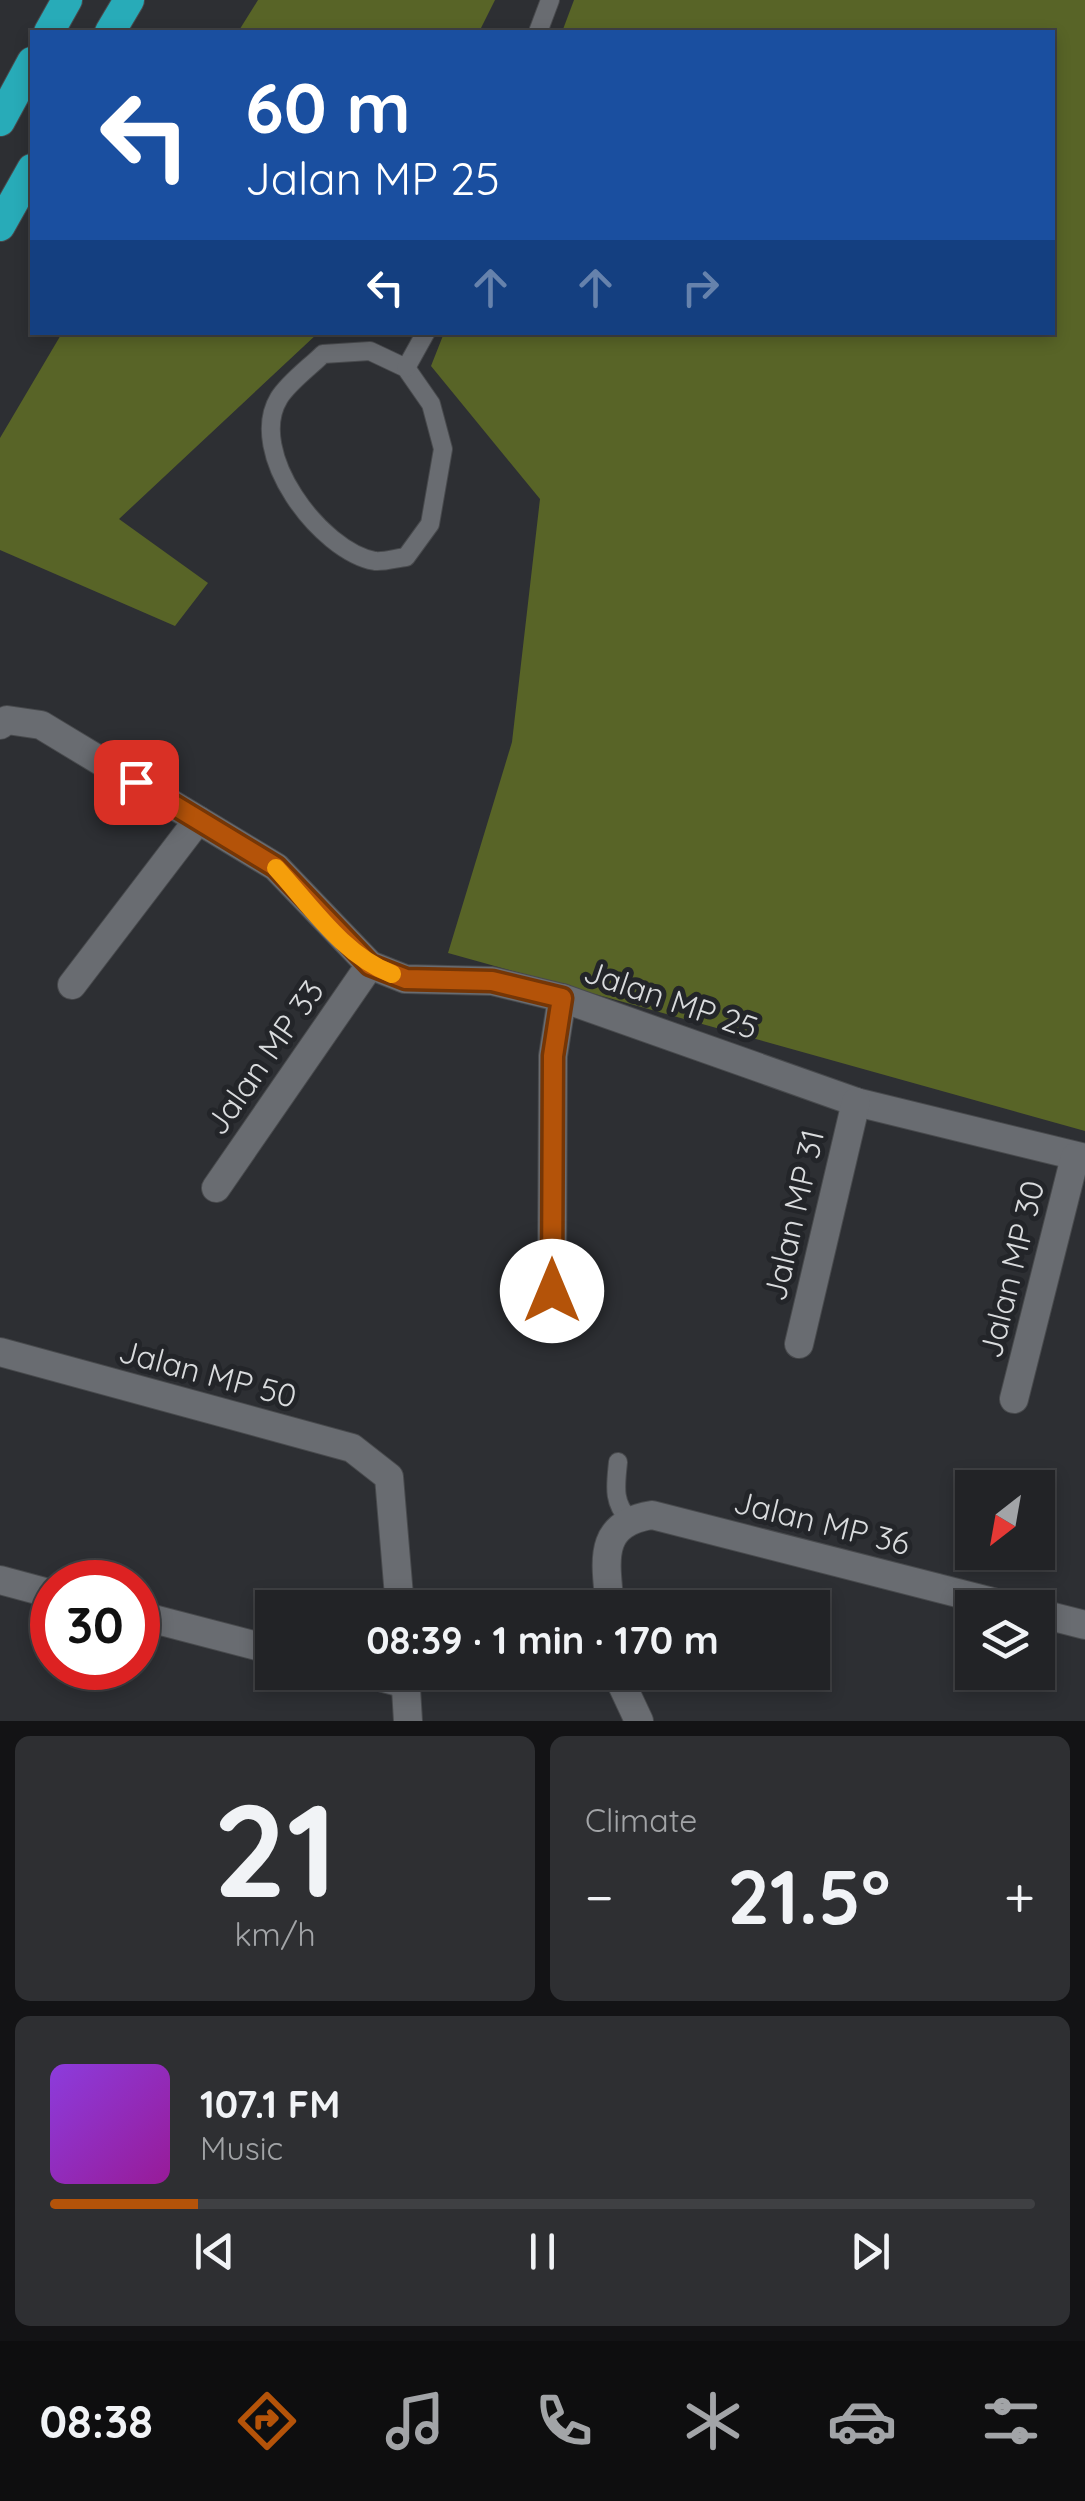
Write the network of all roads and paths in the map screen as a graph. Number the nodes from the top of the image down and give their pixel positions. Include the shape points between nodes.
1 (67, 0) edge
2 (129, 0) edge
3 (550, 0) edge
4 (50, 30) edge
5 (111, 30) edge
6 (539, 30) edge
7 (30, 66) edge
8 (0, 120) edge
9 (30, 173) edge
10 (0, 226) edge
11 (424, 335) edge
12 (406, 368) junction
13 (4, 722) edge
14 (198, 820) junction
15 (370, 965) junction
16 (72, 984) dead end
17 (562, 998) junction
18 (856, 1102) junction
19 (1080, 1158) edge
20 (216, 1188) dead end
21 (552, 1291) dead end
22 (799, 1344) dead end
23 (0, 1352) edge
24 (1014, 1399) dead end
25 (618, 1462) dead end
26 (622, 1525) junction
27 (0, 1580) edge
28 (30, 1588) edge
29 (399, 1590) edge
30 (608, 1590) edge
31 (955, 1592) edge
32 (1055, 1617) edge
33 (160, 1622) edge
34 (1085, 1625) edge
35 (255, 1646) edge
36 (406, 1690) edge
37 (625, 1690) edge
38 (408, 1721) edge
39 (640, 1721) edge

1 - 4 highway
2 - 5 highway
3 - 6 lane
7 - 8 highway
9 - 10 highway
11 - 12 lane
12 - 12 lane via 370,351 323,354 278,399 271,437 279,476 306,511 338,541 375,561 406,557 430,524 437,494 443,450 431,404
13 - 14 street, Jalan MP 25 via 42,726
14 - 15 street, Jalan MP 25 via 276,867
14 - 16 street
15 - 17 street, Jalan MP 25 via 406,979 492,981
15 - 20 street, Jalan MP 33
17 - 18 street, Jalan MP 25
17 - 21 street via 553,1056
18 - 19 street, Jalan MP 25
18 - 22 street, Jalan MP 31
19 - 24 street, Jalan MP 30
23 - 29 street, Jalan MP 50 via 352,1448 390,1477
25 - 26 lane
26 - 30 street via 606,1568
26 - 31 street, Jalan MP 36 via 652,1515
27 - 28 street
32 - 34 street
33 - 35 street
36 - 38 street
37 - 39 street

